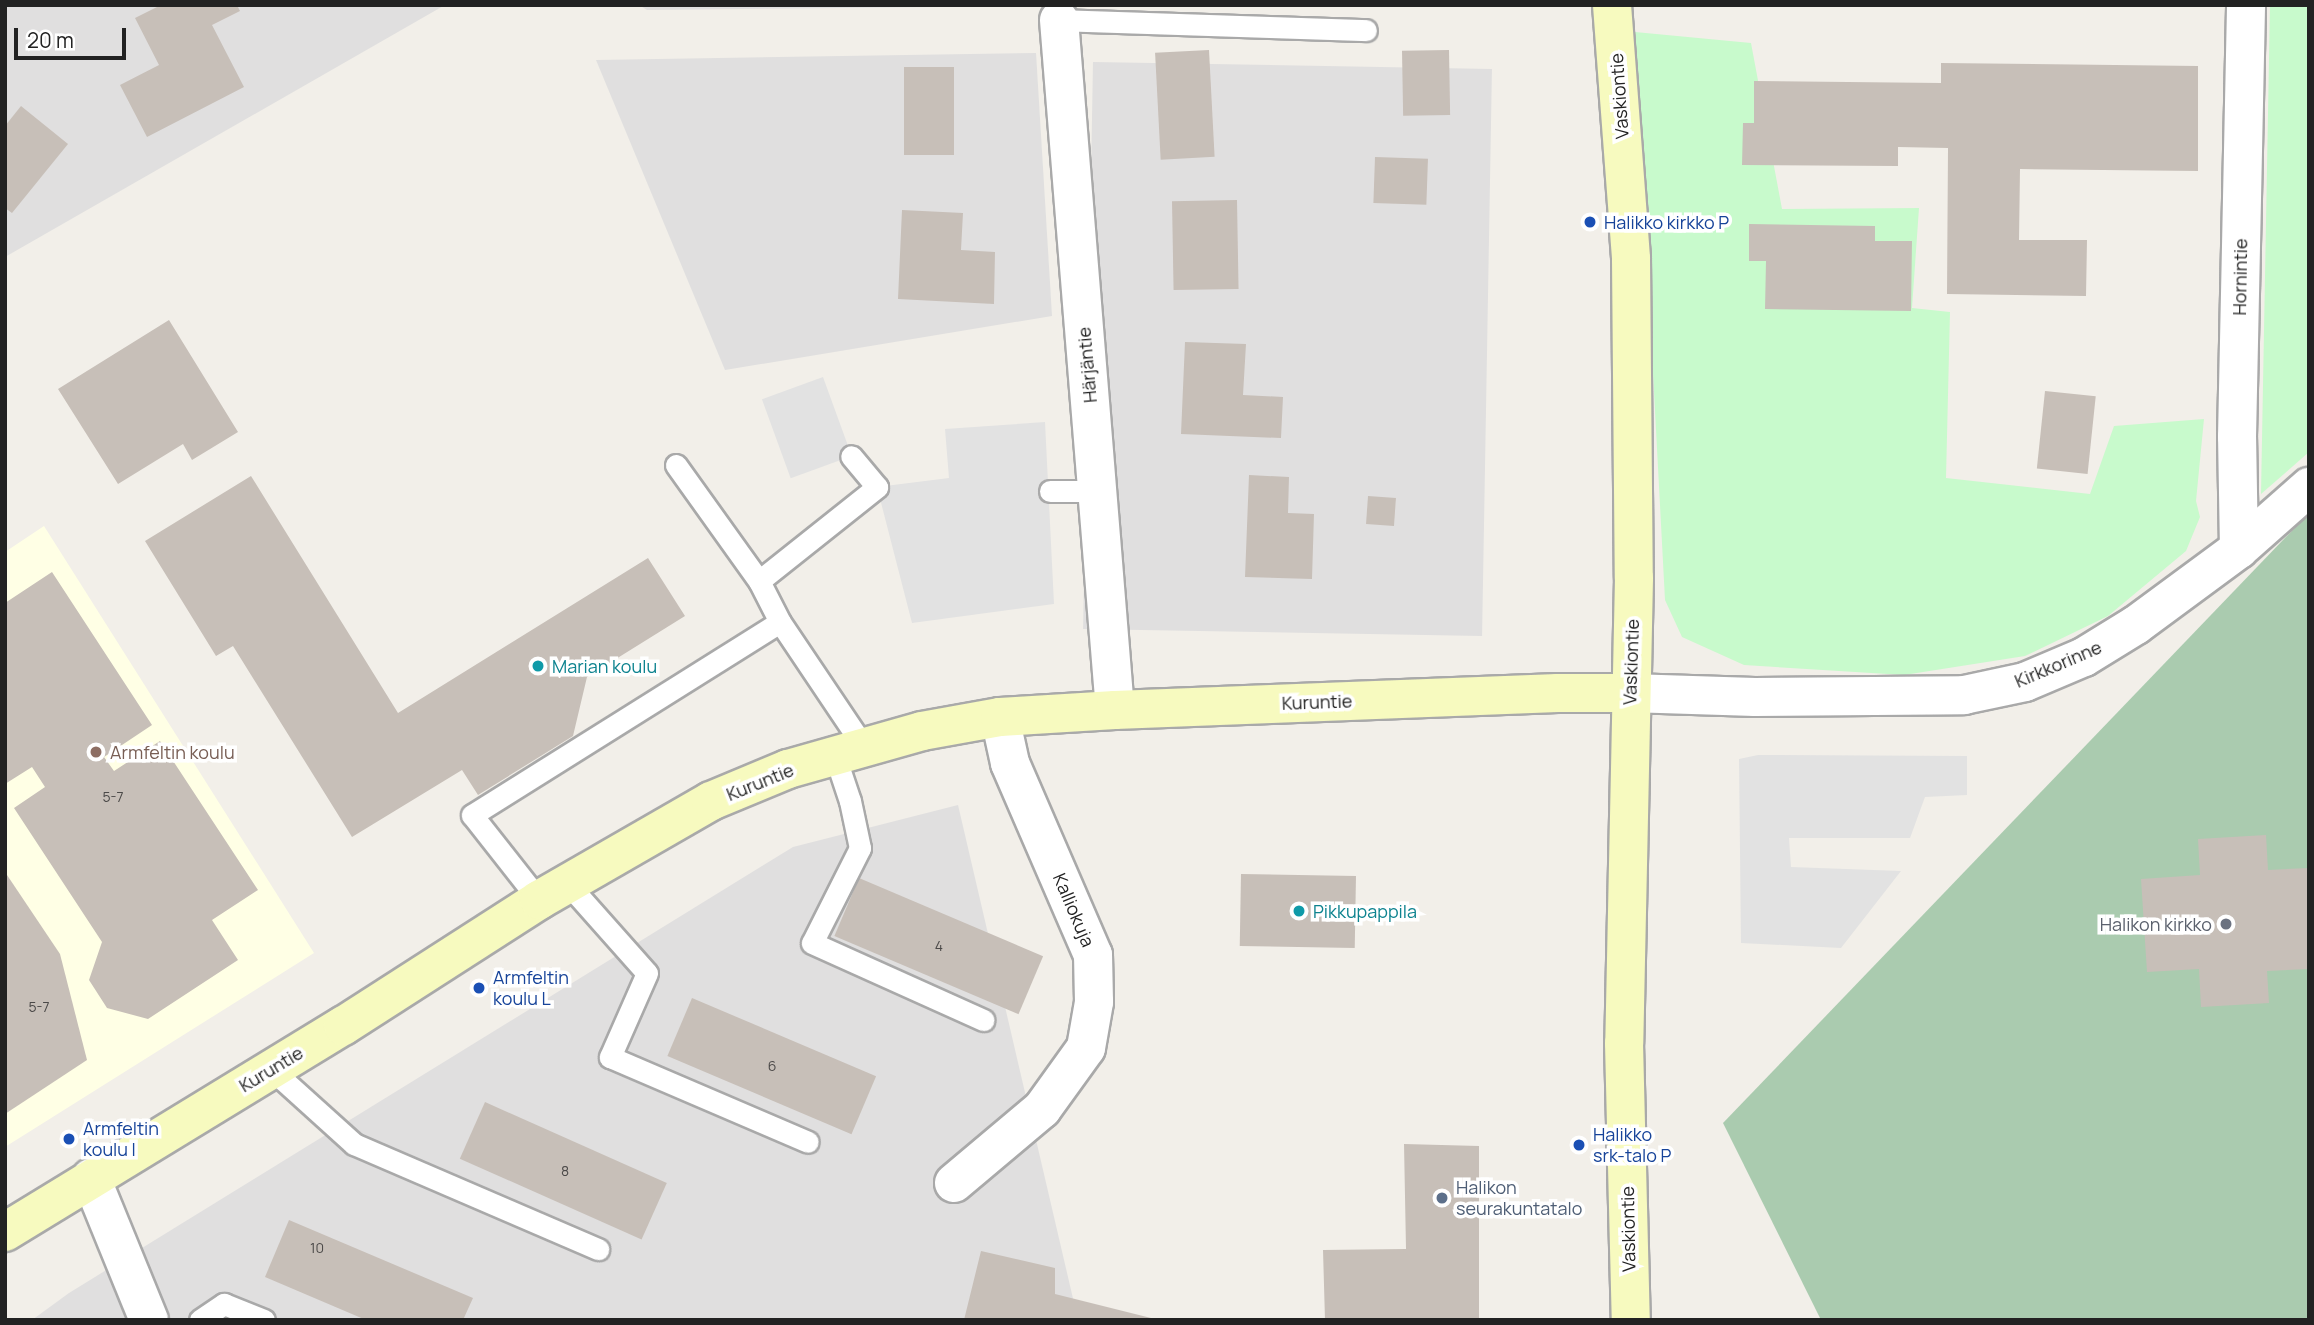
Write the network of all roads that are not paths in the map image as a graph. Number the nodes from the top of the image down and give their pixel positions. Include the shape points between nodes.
1 (1612, 5) edge
2 (2246, 5) edge
3 (1059, 20) joint
4 (1366, 30) dead end
5 (851, 456) dead end
6 (676, 465) dead end
7 (2309, 487) edge
8 (1050, 491) dead end
9 (1098, 491) junction
10 (2239, 549) junction
11 (759, 581) junction
12 (780, 622) junction
13 (1629, 693) junction
14 (1115, 710) junction
15 (1000, 718) junction
16 (850, 751) junction
17 (553, 891) junction
18 (983, 1020) dead end
19 (271, 1069) junction
20 (808, 1142) dead end
21 (91, 1178) junction
22 (954, 1183) dead end
23 (5, 1232) edge
24 (598, 1249) dead end
25 (149, 1320) edge
26 (200, 1320) edge
27 (264, 1320) edge
28 (1631, 1320) edge

1 - 13 street, Vaskiontie via 1631,260 1634,578
2 - 10 street, Hornintie via 2236,437
3 - 4 lane
3 - 9 street, Härjäntie
5 - 11 lane via 877,487
6 - 11 lane
7 - 10 street, Kirkkorinne
8 - 9 lane
9 - 14 street, Härjäntie
10 - 13 street, Kirkkorinne via 2136,625 2084,657 2025,682 1964,695
11 - 12 lane
12 - 16 lane
12 - 17 lane via 472,815
13 - 14 street, Kuruntie
13 - 28 street, Vaskiontie via 1624,1043
14 - 15 street, Kuruntie
15 - 16 street, Kuruntie via 922,731
15 - 22 street, Kalliokuja via 1010,763 1093,955 1094,1002 1086,1048 1042,1110
16 - 17 street, Kuruntie via 788,769 711,801
16 - 18 lane via 850,802 860,848 812,943
17 - 19 street, Kuruntie
17 - 20 lane via 647,973 610,1057
19 - 21 street, Kuruntie
19 - 24 lane via 354,1144
21 - 23 street, Kuruntie
21 - 25 street
26 - 27 lane via 224,1304

